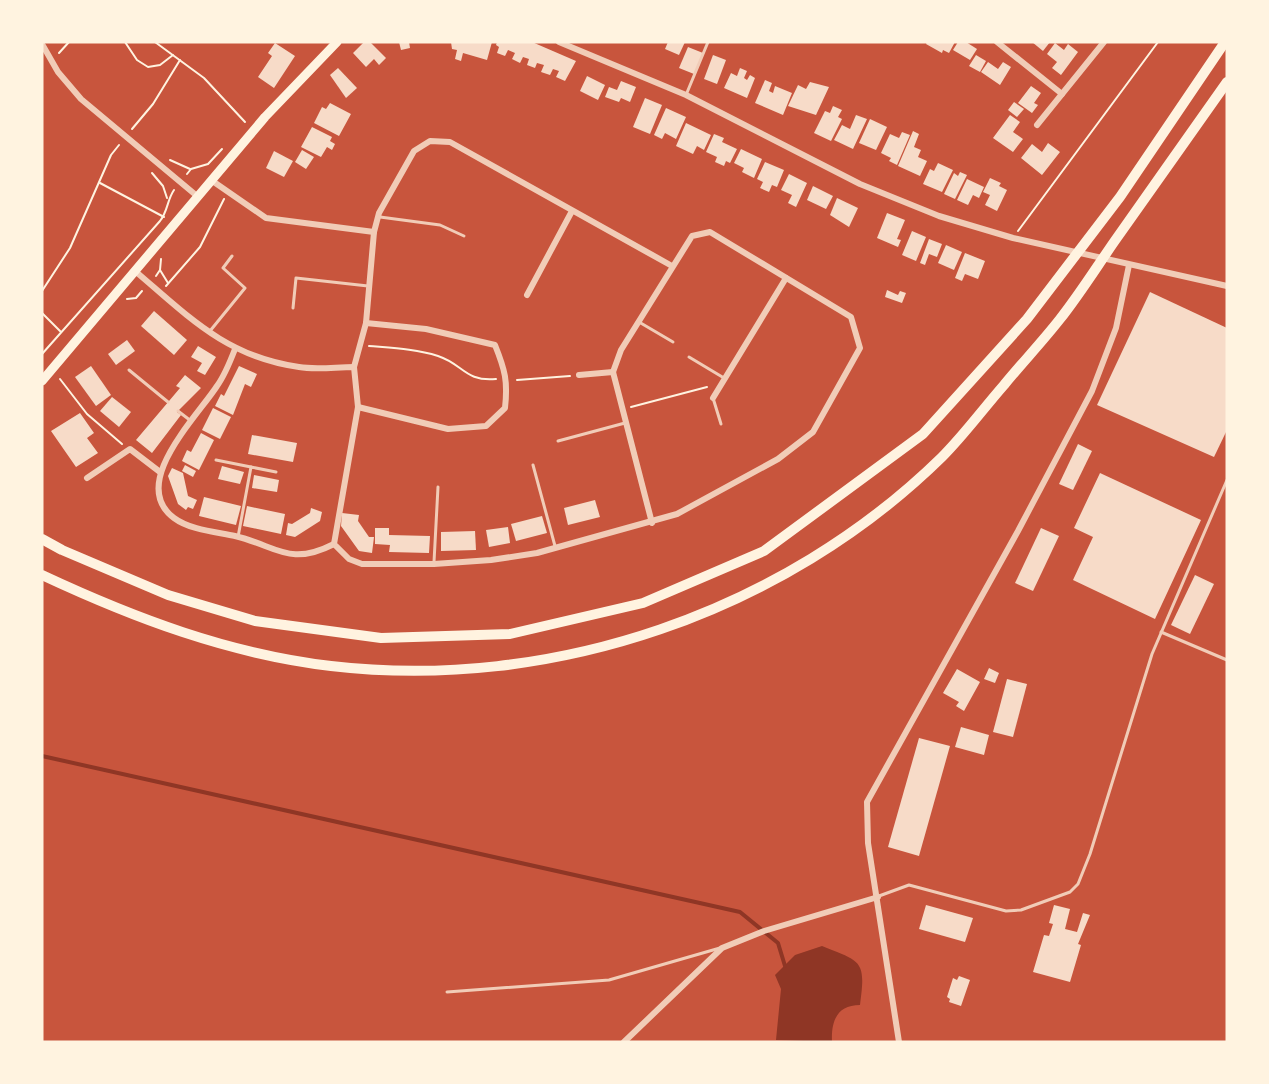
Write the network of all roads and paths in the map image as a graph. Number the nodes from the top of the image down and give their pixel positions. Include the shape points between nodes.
1 (69, 42) edge
2 (125, 42) edge
3 (155, 42) edge
4 (338, 42) edge
5 (559, 42) edge
6 (708, 42) edge
7 (997, 42) edge
8 (1104, 42) edge
9 (1158, 42) edge
10 (1225, 42) edge
11 (42, 44) edge
12 (173, 55) junction
13 (49, 59) junction
14 (180, 60) junction
15 (1227, 82) edge
16 (1062, 94) junction
17 (686, 95) junction
18 (246, 122) dead end
19 (1036, 125) dead end
20 (125, 137) junction
21 (211, 180) junction
22 (100, 183) junction
23 (179, 183) junction
24 (223, 188) junction
25 (197, 196) junction
26 (572, 211) junction
27 (378, 216) junction
28 (164, 217) junction
29 (374, 232) junction
30 (464, 236) dead end
31 (1013, 238) junction
32 (232, 256) dead end
33 (1129, 265) junction
34 (672, 266) junction
35 (160, 270) dead end
36 (135, 271) junction
37 (786, 278) junction
38 (168, 284) junction
39 (370, 286) junction
40 (1227, 286) edge
41 (42, 291) edge
42 (160, 292) junction
43 (527, 295) dead end
44 (293, 308) dead end
45 (42, 313) edge
46 (639, 322) junction
47 (366, 323) junction
48 (62, 332) junction
49 (209, 332) junction
50 (673, 342) dead end
51 (360, 345) junction
52 (236, 350) junction
53 (42, 354) edge
54 (689, 357) dead end
55 (354, 367) junction
56 (129, 370) dead end
57 (613, 372) junction
58 (56, 375) dead end
59 (579, 375) joint
60 (507, 379) junction
61 (517, 380) joint
62 (42, 381) edge
63 (723, 381) junction
64 (713, 398) joint
65 (168, 402) dead end
66 (358, 407) junction
67 (622, 409) junction
68 (178, 411) dead end
69 (191, 421) junction
70 (626, 423) junction
71 (721, 424) dead end
72 (558, 441) dead end
73 (130, 449) junction
74 (216, 460) dead end
75 (533, 465) dead end
76 (251, 467) junction
77 (160, 472) junction
78 (276, 472) dead end
79 (87, 478) dead end
80 (1227, 480) edge
81 (438, 487) dead end
82 (652, 523) junction
83 (238, 537) junction
84 (42, 539) edge
85 (334, 544) junction
86 (555, 548) junction
87 (434, 564) junction
88 (42, 575) edge
89 (1161, 632) junction
90 (1227, 660) edge
91 (878, 897) junction
92 (722, 948) junction
93 (447, 992) dead end
94 (624, 1042) edge
95 (899, 1042) edge

1 - 13 path
2 - 12 path via 137,60 148,67 160,65
3 - 12 path
4 - 21 main road
5 - 17 street
6 - 17 lane
7 - 16 street
8 - 16 street
9 - 31 path
10 - 84 main road via 1120,197 1027,319 923,434 764,551 643,603 510,634 381,638 244,618 168,595
11 - 13 street
12 - 14 path
13 - 20 street via 74,92
14 - 18 path via 208,81
14 - 20 path via 153,104
15 - 88 main road via 1061,318 944,456 866,524 775,580 705,615 547,659 456,670 395,671 330,666 182,633
16 - 19 street
17 - 31 street via 860,184 966,226
20 - 22 path via 111,155
20 - 23 street
21 - 24 street
21 - 25 main road
22 - 28 path
22 - 41 path via 70,248
23 - 25 street
23 - 28 path via 168,199
24 - 29 street via 266,218
24 - 38 path via 219,194 224,198 210,230
25 - 36 main road
26 - 27 street via 450,142 430,141 414,151
26 - 34 street
26 - 43 street
27 - 29 street
27 - 30 lane via 440,225
28 - 48 path
29 - 39 street
31 - 33 street
32 - 49 lane via 223,268 245,288
33 - 40 street
33 - 91 street via 1116,328 1092,391 867,802 868,843
34 - 37 street via 692,236 710,232
34 - 46 street
35 - 38 path
36 - 42 street
36 - 62 main road
37 - 63 street
37 - 82 street via 851,317 860,348 813,432 778,459 677,514
38 - 42 path
39 - 44 lane via 296,278
39 - 47 street
42 - 49 street
45 - 48 path
46 - 50 lane
46 - 57 street via 621,350
47 - 51 street
47 - 60 street via 426,329 495,345
48 - 53 path
49 - 52 street
51 - 55 street
51 - 60 path via 435,355 481,381
52 - 55 street via 300,368
52 - 69 street via 218,385
54 - 63 lane
55 - 66 street
56 - 65 lane
57 - 59 street
57 - 67 street
58 - 73 path via 87,414
59 - 61 path
60 - 61 street
60 - 66 street via 505,408 486,426 448,429
63 - 64 street
63 - 67 path
64 - 71 lane
66 - 85 street
67 - 70 street
68 - 69 lane
69 - 77 street
70 - 72 lane
70 - 82 street
73 - 77 street
73 - 79 street
74 - 76 lane
75 - 86 lane
76 - 78 lane
76 - 83 lane
77 - 83 street via 161,506 175,519
80 - 89 lane
81 - 87 lane
82 - 86 street
83 - 85 street via 256,541 280,554 317,553
85 - 87 street via 349,559 362,564
86 - 87 street via 491,560
89 - 90 lane
89 - 91 lane via 1090,854 1078,884 1070,892 1014,911 909,885
91 - 92 street via 764,931
91 - 95 street
92 - 93 lane via 609,980
92 - 94 street

